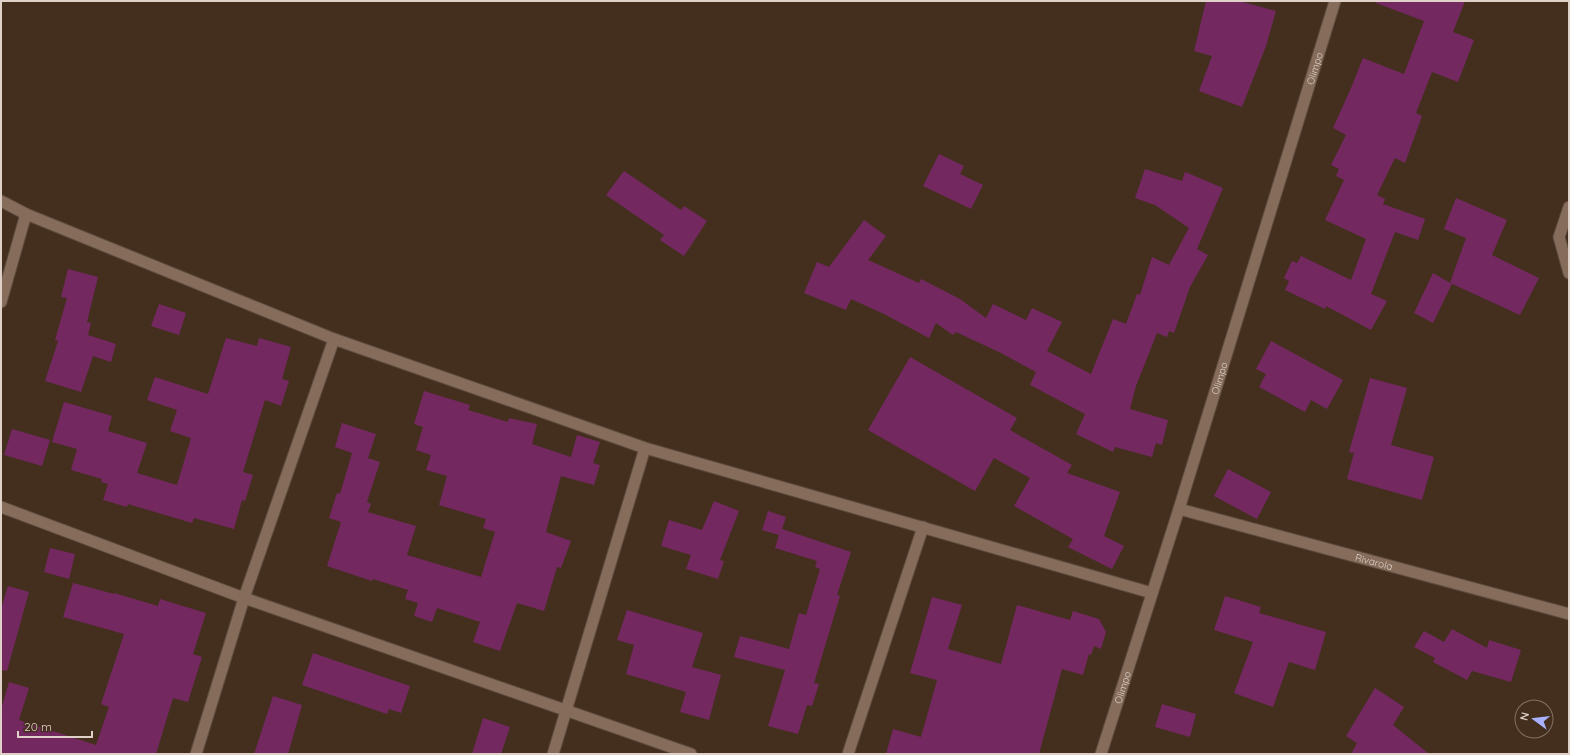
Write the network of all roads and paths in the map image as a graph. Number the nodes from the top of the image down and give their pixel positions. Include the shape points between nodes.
1 (1335, 1) edge
2 (1, 201) edge
3 (1569, 207) edge
4 (26, 214) junction
5 (1569, 273) edge
6 (1, 302) edge
7 (334, 339) junction
8 (645, 448) junction
9 (1, 507) edge
10 (1179, 509) junction
11 (923, 527) junction
12 (1152, 593) junction
13 (244, 598) junction
14 (1569, 614) edge
15 (566, 711) junction
16 (196, 754) edge
17 (554, 754) edge
18 (691, 754) edge
19 (848, 754) edge
20 (1101, 754) edge

1 - 10 street, Olimpo
2 - 4 street
3 - 5 street via 1560,237
4 - 6 street
4 - 7 street
7 - 8 street
7 - 13 street
8 - 11 street
8 - 15 street
9 - 13 street
10 - 12 street, Olimpo
10 - 14 street, Rivarola
11 - 12 street
11 - 19 street
12 - 20 street, Olimpo
13 - 15 street
13 - 16 street
15 - 17 street
15 - 18 street

